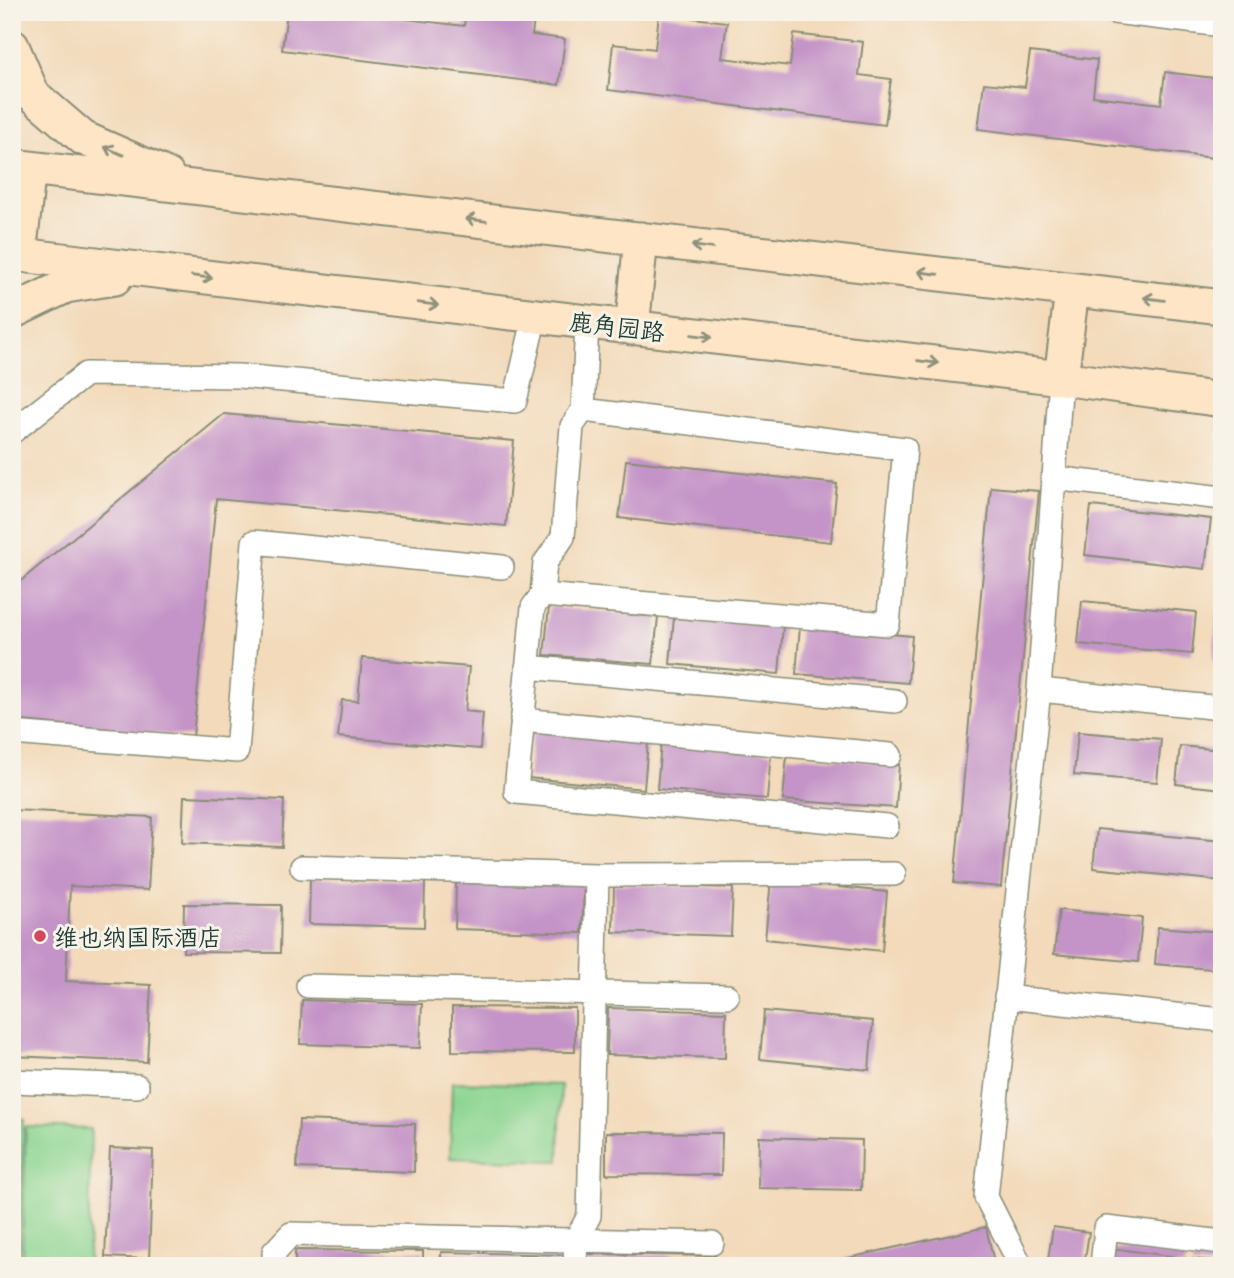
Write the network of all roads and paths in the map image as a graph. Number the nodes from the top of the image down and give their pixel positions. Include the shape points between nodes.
1 (1114, 12) edge
2 (1222, 25) edge
3 (12, 46) edge
4 (21, 167) edge
5 (198, 188) junction
6 (641, 239) junction
7 (15, 255) edge
8 (150, 271) junction
9 (1072, 290) junction
10 (1222, 307) edge
11 (12, 312) edge
12 (535, 316) junction
13 (587, 323) junction
14 (632, 328) junction
15 (1061, 378) junction
16 (1222, 400) edge
17 (583, 410) junction
18 (12, 432) edge
19 (1053, 478) junction
20 (1222, 498) edge
21 (502, 567) dead end
22 (542, 595) junction
23 (527, 667) junction
24 (1039, 690) junction
25 (895, 701) dead end
26 (1222, 708) edge
27 (522, 720) junction
28 (12, 733) edge
29 (890, 755) dead end
30 (887, 826) dead end
31 (302, 867) dead end
32 (894, 874) dead end
33 (597, 876) junction
34 (308, 986) dead end
35 (595, 992) junction
36 (727, 996) dead end
37 (1006, 997) junction
38 (1222, 1020) edge
39 (12, 1081) edge
40 (138, 1086) dead end
41 (576, 1240) junction
42 (712, 1242) dead end
43 (1222, 1242) edge
44 (274, 1266) edge
45 (575, 1266) edge
46 (1021, 1266) edge
47 (1102, 1266) edge

1 - 2 street
5 -> 3 street via 83,138 33,94
4 - 5 street
4 - 7 street
6 -> 5 street
9 -> 6 street
6 - 14 street
7 - 8 street, 鹿角园路
8 - 11 street via 66,286
8 -> 12 street, 鹿角园路
10 -> 9 street
9 - 15 street
12 - 13 street, 鹿角园路
12 - 18 street via 514,401 239,376 86,374
13 - 14 street, 鹿角园路
13 - 17 street
14 -> 15 street, 鹿角园路
15 - 16 street, 鹿角园路
15 - 19 street
17 - 22 street via 572,426 563,537 545,563
17 - 22 street via 905,449 888,624
19 - 20 street
19 - 24 street
21 - 28 street via 254,542 237,751
22 - 23 street via 533,607
23 - 25 street
23 - 27 street
24 - 26 street
24 - 37 street
27 - 29 street
27 - 30 street via 516,792
31 - 33 street
32 - 33 street
33 - 35 street
34 - 35 street
35 - 36 street
35 - 41 street via 589,1216
37 - 38 street
37 - 46 street via 986,1197
39 - 40 street
41 - 42 street
41 - 44 street via 291,1234 274,1252
41 - 45 street
43 - 47 street via 1106,1228

